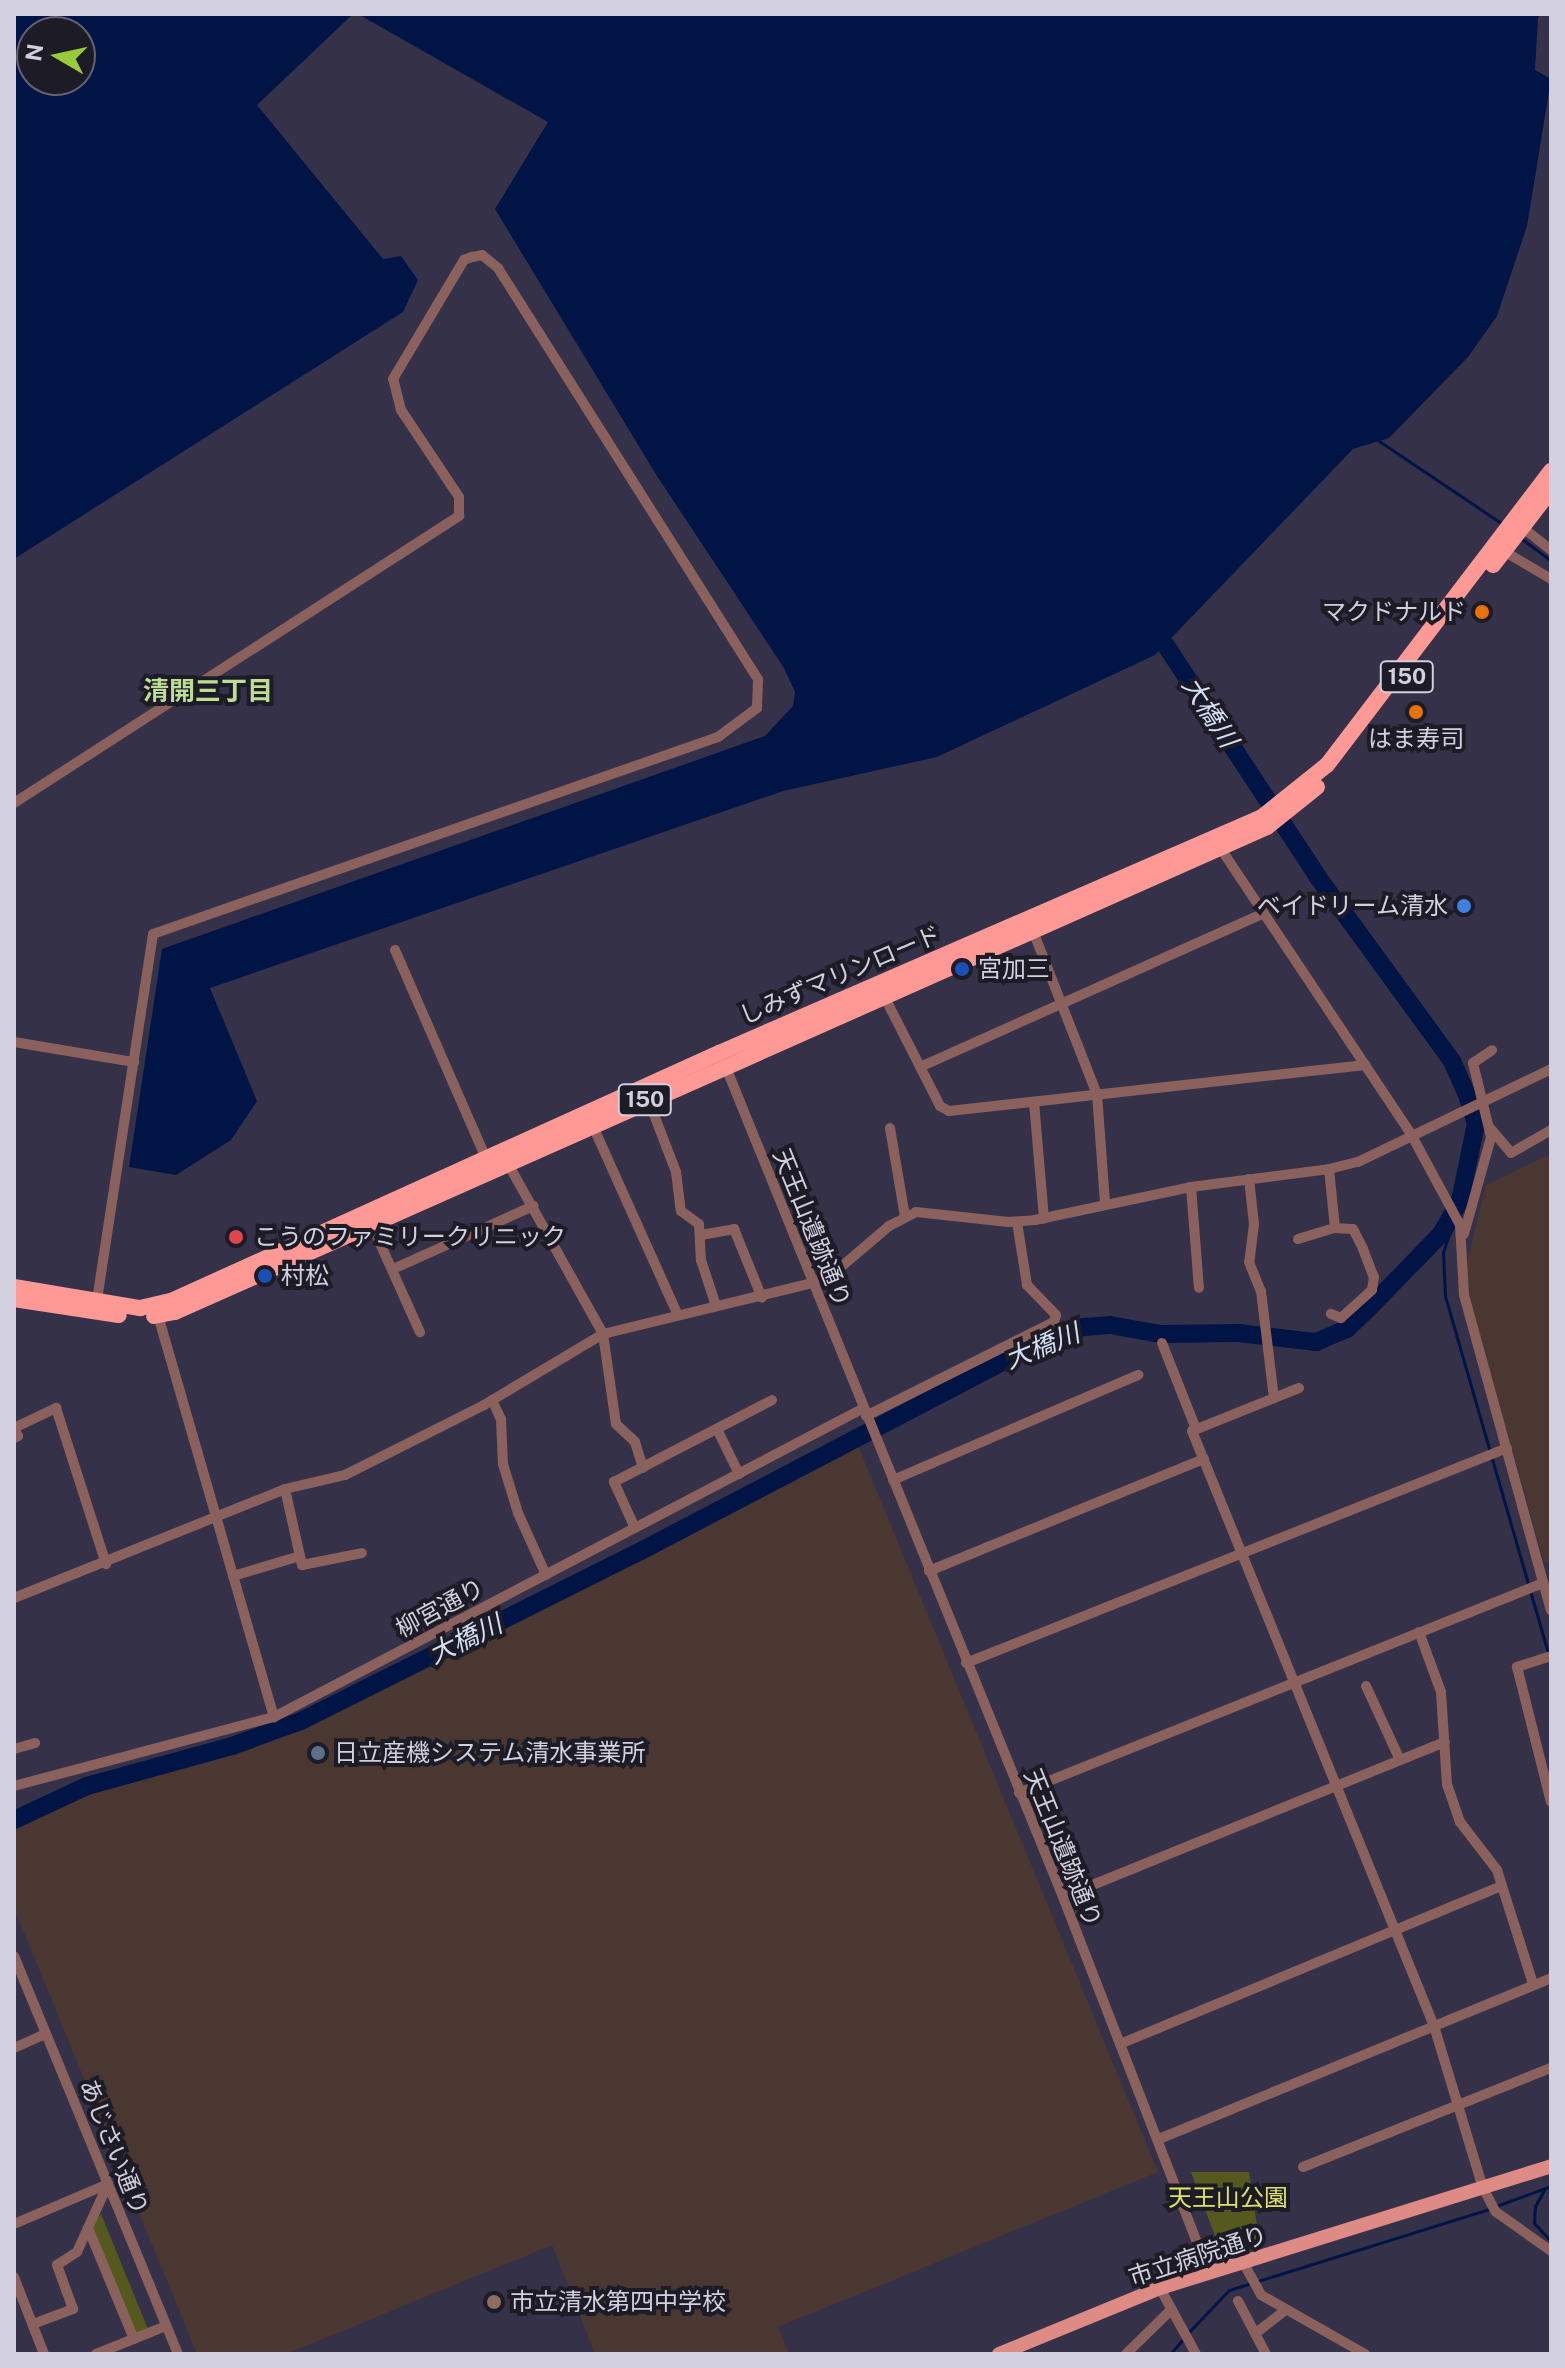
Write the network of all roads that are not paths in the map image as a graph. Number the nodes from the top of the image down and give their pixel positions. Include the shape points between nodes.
1 (1551, 471) edge
2 (1551, 490) edge
3 (1509, 534) junction
4 (1551, 550) edge
5 (1551, 579) edge
6 (14, 803) edge
7 (1217, 843) junction
8 (1262, 914) junction
9 (1031, 926) junction
10 (395, 950) dead end
11 (882, 990) junction
12 (1062, 1004) junction
13 (14, 1042) edge
14 (1492, 1050) dead end
15 (722, 1059) junction
16 (134, 1062) junction
17 (1365, 1065) junction
18 (920, 1067) junction
19 (1551, 1069) edge
20 (1097, 1094) junction
21 (648, 1099) junction
22 (1483, 1101) junction
23 (1034, 1102) junction
24 (592, 1124) junction
25 (890, 1128) dead end
26 (1491, 1129) junction
27 (1551, 1130) edge
28 (1411, 1134) junction
29 (486, 1158) junction
30 (507, 1162) junction
31 (1329, 1169) junction
32 (1249, 1179) junction
33 (1191, 1187) junction
34 (1105, 1203) junction
35 (533, 1206) junction
36 (905, 1217) junction
37 (369, 1218) junction
38 (1044, 1219) junction
39 (1017, 1222) junction
40 (1335, 1228) junction
41 (701, 1235) junction
42 (1463, 1236) junction
43 (1298, 1239) dead end
44 (393, 1269) junction
45 (812, 1283) junction
46 (14, 1287) edge
47 (1199, 1288) dead end
48 (762, 1298) junction
49 (14, 1299) edge
50 (97, 1300) junction
51 (716, 1306) junction
52 (157, 1311) junction
53 (677, 1313) junction
54 (1331, 1314) dead end
55 (420, 1332) dead end
56 (603, 1334) junction
57 (1162, 1343) dead end
58 (1138, 1375) dead end
59 (1299, 1388) dead end
60 (1274, 1398) junction
61 (492, 1400) junction
62 (772, 1400) dead end
63 (865, 1415) junction
64 (14, 1428) edge
65 (717, 1429) junction
66 (1196, 1429) junction
67 (14, 1438) edge
68 (1507, 1448) junction
69 (1204, 1459) junction
70 (643, 1468) junction
71 (739, 1474) junction
72 (893, 1480) junction
73 (285, 1489) junction
74 (215, 1515) junction
75 (635, 1528) junction
76 (362, 1553) dead end
77 (1243, 1555) junction
78 (300, 1556) junction
79 (106, 1564) junction
80 (1546, 1570) edge
81 (929, 1571) junction
82 (546, 1575) junction
83 (233, 1576) junction
84 (1543, 1583) junction
85 (14, 1598) edge
86 (1551, 1610) edge
87 (1419, 1632) junction
88 (1551, 1656) edge
89 (966, 1663) junction
90 (1296, 1682) junction
91 (1366, 1686) dead end
92 (274, 1717) junction
93 (1445, 1742) junction
94 (35, 1743) dead end
95 (14, 1749) edge
96 (1400, 1760) junction
97 (1337, 1784) junction
98 (14, 1786) edge
99 (1019, 1793) junction
100 (1551, 1802) edge
101 (1502, 1886) junction
102 (1063, 1897) junction
103 (1397, 1932) junction
104 (14, 1956) edge
105 (1551, 1978) edge
106 (1533, 1984) junction
107 (1434, 2026) junction
108 (46, 2034) junction
109 (1120, 2044) junction
110 (14, 2048) edge
111 (1551, 2068) edge
112 (1460, 2104) junction
113 (1159, 2139) junction
114 (1551, 2166) edge
115 (1303, 2167) dead end
116 (108, 2184) junction
117 (1483, 2188) junction
118 (14, 2224) edge
119 (88, 2228) junction
120 (1551, 2251) edge
121 (1244, 2264) junction
122 (1209, 2273) junction
123 (14, 2277) edge
124 (1160, 2288) junction
125 (1238, 2301) dead end
126 (1171, 2310) junction
127 (1284, 2311) junction
128 (33, 2324) junction
129 (166, 2326) junction
130 (1256, 2333) junction
131 (134, 2339) junction
132 (44, 2354) edge
133 (96, 2354) edge
134 (178, 2354) edge
135 (999, 2354) edge
136 (1126, 2354) edge
137 (1196, 2354) edge
138 (1266, 2354) edge
139 (1365, 2354) edge

1 - 3 highway, しみずマリンロード / 150
2 - 3 highway, しみずマリンロード / 150
3 - 4 street
3 - 5 street
3 - 7 highway, しみずマリンロード / 150 via 1327,765 1264,822
6 - 16 street via 459,516 459,497 401,410 393,379 464,260 482,255 498,268 754,671 757,708 718,737 161,928 149,945
7 - 8 street
7 - 9 highway, しみずマリンロード / 150
8 - 12 street
8 - 17 street
9 - 11 highway, しみずマリンロード / 150
9 - 12 street
10 - 29 street
11 - 15 highway, しみずマリンロード / 150
11 - 18 street
12 - 18 street
12 - 20 street
13 - 16 street
14 - 22 street via 1473,1063
15 - 21 highway, しみずマリンロード / 150
15 - 29 highway, しみずマリンロード / 150
15 - 45 street, 天王山遺跡通り
16 - 50 street
17 - 20 street
17 - 28 street
18 - 23 street via 940,1106 949,1111
19 - 22 street
20 - 23 street
20 - 34 street
21 - 24 highway, しみずマリンロード / 150
21 - 41 street via 676,1172 681,1211 699,1224
22 - 26 street
22 - 28 street
23 - 38 street
24 - 30 highway, しみずマリンロード / 150
24 - 53 street
25 - 36 street
26 - 27 street via 1511,1153
26 - 42 street
28 - 31 street via 1358,1162
28 - 42 street
29 - 37 highway, しみずマリンロード / 150
30 - 35 street
30 - 37 highway, しみずマリンロード / 150
31 - 32 street
31 - 40 street
32 - 33 street
32 - 60 street via 1254,1235 1249,1262 1268,1327
33 - 34 street
33 - 47 street
34 - 38 street
35 - 44 street
35 - 56 street
36 - 39 street via 940,1211
36 - 45 street
37 - 44 street
37 - 52 highway, しみずマリンロード / 150
38 - 39 street
39 - 63 street, 柳宮通り via 1027,1285 1056,1315 1054,1322
40 - 43 street
40 - 54 street via 1353,1229 1374,1283 1341,1318
41 - 48 street via 734,1229
41 - 51 street via 701,1260
42 - 68 street via 1464,1295
44 - 55 street
45 - 48 street
45 - 63 street, 天王山遺跡通り
46 - 50 highway, しみずマリンロード / 150
48 - 51 street
49 - 52 highway, しみずマリンロード / 150 via 139,1318
50 - 52 highway, しみずマリンロード / 150
51 - 53 street
52 - 74 street
53 - 56 street
56 - 61 street
56 - 70 street via 616,1424 635,1442
57 - 66 street
58 - 72 street
59 - 60 street
60 - 66 street
61 - 73 street via 345,1475
61 - 82 street via 501,1419 503,1464 518,1513
62 - 65 street
63 - 71 street, 柳宮通り
63 - 72 street, 天王山遺跡通り
64 - 67 street
64 - 79 street via 56,1408
65 - 70 street
65 - 71 street
66 - 69 street via 1192,1431
68 - 77 street
68 - 80 street
69 - 77 street
69 - 81 street
70 - 75 street via 614,1482
71 - 75 street, 柳宮通り
72 - 81 street, 天王山遺跡通り
73 - 74 street
73 - 78 street
74 - 79 street
74 - 83 street
75 - 82 street, 柳宮通り
76 - 78 street via 302,1565
77 - 89 street
77 - 90 street
78 - 83 street
79 - 85 street
80 - 84 street
81 - 89 street, 天王山遺跡通り
82 - 92 street, 柳宮通り
83 - 92 street
84 - 86 street
84 - 87 street
87 - 90 street
87 - 93 street via 1441,1692
88 - 100 street via 1517,1667
89 - 99 street, 天王山遺跡通り
90 - 97 street
90 - 99 street
91 - 96 street
92 - 98 street, 柳宮通り
93 - 96 street
93 - 101 street via 1447,1785 1460,1822 1497,1870
94 - 95 street
96 - 97 street
97 - 102 street
97 - 103 street
99 - 102 street, 天王山遺跡通り
101 - 103 street
101 - 106 street
102 - 109 street, 天王山遺跡通り
103 - 107 street
103 - 109 street
104 - 108 street, あじさい通り
105 - 106 street
106 - 107 street
107 - 112 street
107 - 113 street
108 - 110 street
108 - 116 street, あじさい通り
109 - 113 street, 天王山遺跡通り
111 - 112 street
112 - 115 street
112 - 117 street
113 - 122 street, 天王山遺跡通り
114 - 117 main road, 市立病院通り
116 - 118 street
116 - 119 street
116 - 129 street, あじさい通り
117 - 120 street via 1496,2212
117 - 121 main road, 市立病院通り
119 - 128 street via 77,2252 57,2265 73,2309
119 - 131 street
121 - 122 main road, 市立病院通り
121 - 127 street via 1261,2295
122 - 124 main road, 市立病院通り
123 - 128 street
124 - 126 street
124 - 135 main road, 市立病院通り
125 - 130 street
126 - 136 street
126 - 137 street
127 - 130 street
127 - 139 street
128 - 132 street
129 - 131 street
129 - 134 street, あじさい通り
130 - 138 street
131 - 133 street

